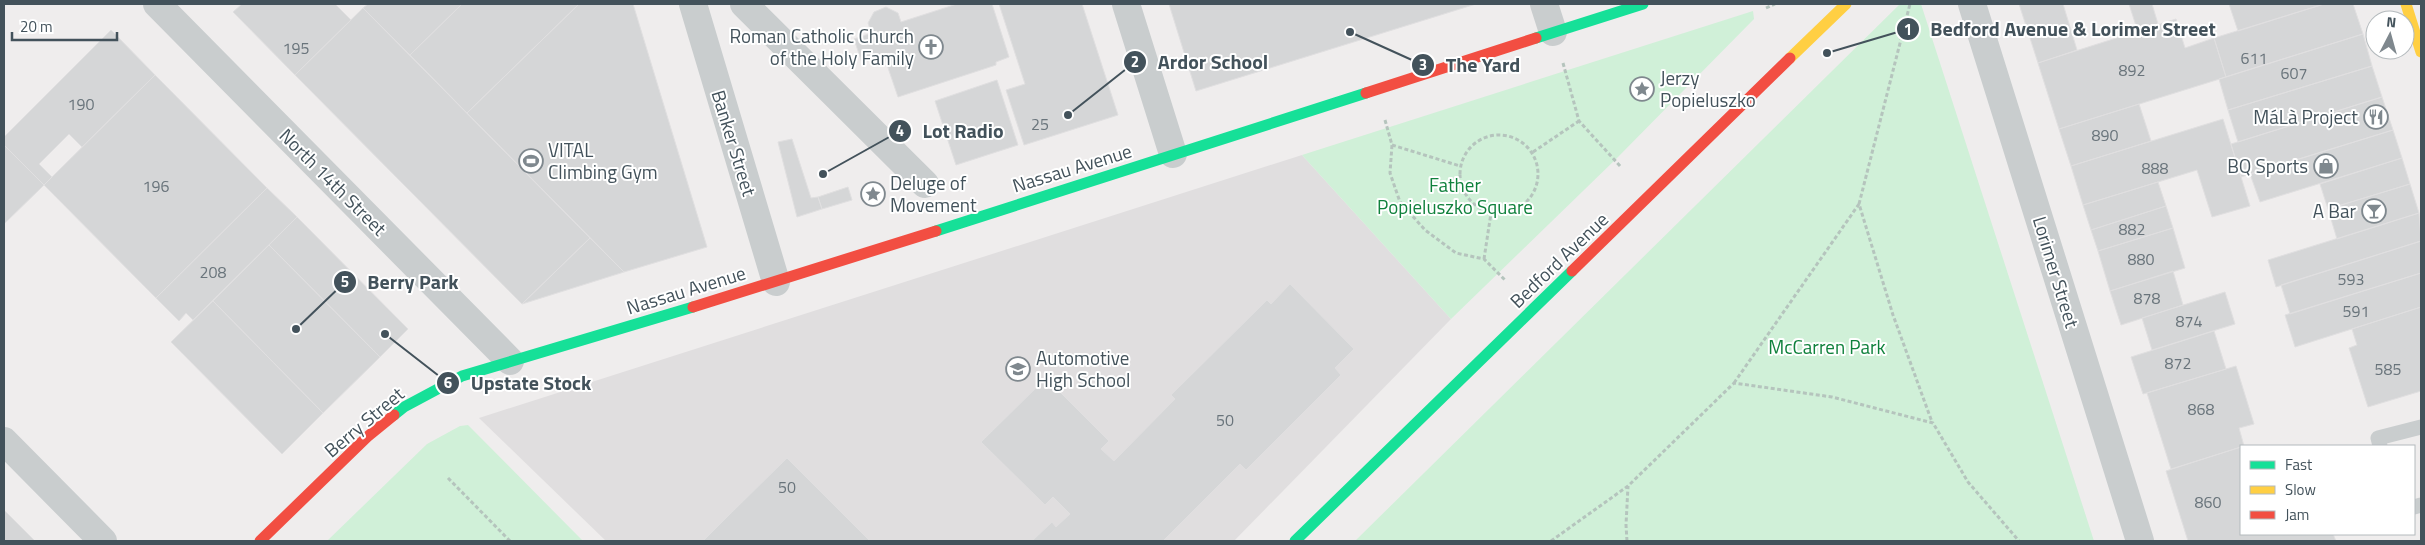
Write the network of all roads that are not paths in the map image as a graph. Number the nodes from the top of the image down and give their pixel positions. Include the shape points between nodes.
1 (157, 4) edge
2 (693, 4) edge
3 (744, 4) edge
4 (1126, 4) edge
5 (1544, 4) edge
6 (1643, 4) edge
7 (1846, 4) edge
8 (1972, 4) edge
9 (2406, 4) edge
10 (1553, 32) junction
11 (2421, 52) edge
12 (1173, 154) junction
13 (925, 184) dead end
14 (776, 282) junction
15 (510, 361) junction
16 (2421, 427) edge
17 (4, 441) edge
18 (2380, 445) edge
19 (103, 541) edge
20 (260, 541) edge
21 (1295, 541) edge
22 (2140, 541) edge

1 - 15 street, North 14th Street
2 - 14 street, Banker Street
3 - 13 street
4 - 12 street
5 - 10 street
6 - 10 street, Nassau Avenue
7 - 21 street, Bedford Avenue
8 - 22 street, Lorimer Street
9 - 11 street
10 - 12 street, Nassau Avenue
12 - 14 street, Nassau Avenue
14 - 15 street, Nassau Avenue
15 - 20 street, Berry Street via 462,376 404,407 367,437
16 - 18 lane via 2378,438
17 - 19 street

